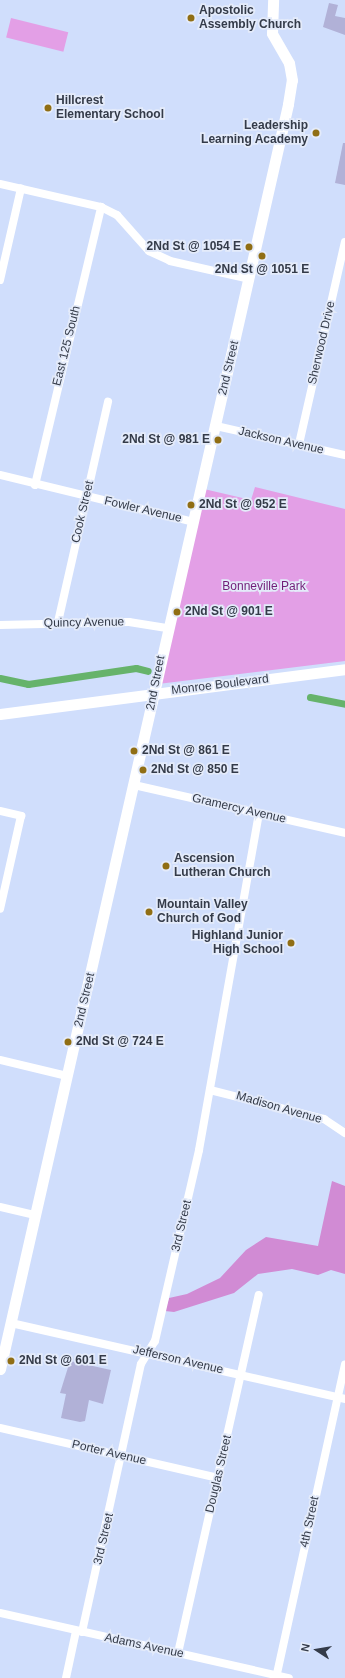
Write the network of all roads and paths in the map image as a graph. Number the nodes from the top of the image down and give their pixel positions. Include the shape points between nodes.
1 (273, 0) edge
2 (0, 184) edge
3 (21, 188) junction
4 (101, 207) junction
5 (345, 242) edge
6 (249, 279) junction
7 (0, 280) edge
8 (108, 402) dead end
9 (216, 426) junction
10 (299, 444) junction
11 (345, 455) edge
12 (0, 475) edge
13 (35, 485) junction
14 (87, 496) junction
15 (194, 522) junction
16 (58, 622) junction
17 (0, 625) edge
18 (167, 628) junction
19 (345, 669) edge
20 (155, 694) junction
21 (0, 714) edge
22 (134, 785) junction
23 (0, 811) edge
24 (258, 814) junction
25 (345, 833) edge
26 (0, 909) edge
27 (0, 1060) edge
28 (67, 1076) junction
29 (210, 1090) junction
30 (345, 1133) edge
31 (0, 1207) edge
32 (35, 1215) junction
33 (259, 1295) dead end
34 (11, 1322) junction
35 (2, 1350) edge
36 (147, 1353) junction
37 (345, 1365) edge
38 (0, 1369) edge
39 (242, 1376) junction
40 (341, 1398) edge
41 (0, 1428) edge
42 (122, 1456) junction
43 (218, 1478) junction
44 (0, 1613) edge
45 (79, 1631) junction
46 (178, 1653) junction
47 (276, 1677) edge
48 (66, 1678) edge
49 (289, 1678) edge

1 - 6 main road, 2nd Street via 272,33 289,63 292,80
2 - 3 street
3 - 4 street
3 - 7 street
4 - 6 street via 117,215 149,251 170,261
4 - 13 street, East 125 South
5 - 10 street, Sherwood Drive
6 - 9 main road, 2nd Street
8 - 14 street, Cook Street
9 - 10 street, Jackson Avenue
9 - 15 main road, 2nd Street
10 - 11 street, Jackson Avenue
12 - 13 street, Fowler Avenue
13 - 14 street, Fowler Avenue
14 - 15 street, Fowler Avenue
14 - 16 street, Cook Street
15 - 18 main road, 2nd Street
16 - 17 street, Quincy Avenue
16 - 18 street, Quincy Avenue via 129,622
18 - 20 main road, 2nd Street
19 - 20 main road, Monroe Boulevard
20 - 21 main road, Monroe Boulevard
20 - 22 main road, 2nd Street
22 - 24 street, Gramercy Avenue
22 - 28 main road, 2nd Street
23 - 26 street via 21,816
24 - 25 street, Gramercy Avenue
24 - 29 street, 3rd Street
27 - 28 street
28 - 32 main road, 2nd Street
29 - 30 street, Madison Avenue via 324,1119
29 - 36 street, 3rd Street via 155,1341
31 - 32 street
32 - 34 main road, 2nd Street
33 - 39 street, Douglas Street
34 - 35 main road, 2nd Street
34 - 36 street, Jefferson Avenue
35 - 38 main road, 2nd Street
36 - 39 street, Jefferson Avenue
36 - 42 street, 3rd Street via 141,1364
37 - 40 street, 4th Street
39 - 40 street, Jefferson Avenue
39 - 43 street, Douglas Street
40 - 47 street, 4th Street
41 - 42 street, Porter Avenue
42 - 43 street, Porter Avenue
42 - 45 street, 3rd Street
43 - 46 street, Douglas Street
44 - 45 street, Adams Avenue
45 - 46 street, Adams Avenue
45 - 48 street, 3rd Street
46 - 47 street, Adams Avenue
47 - 49 street, Adams Avenue

